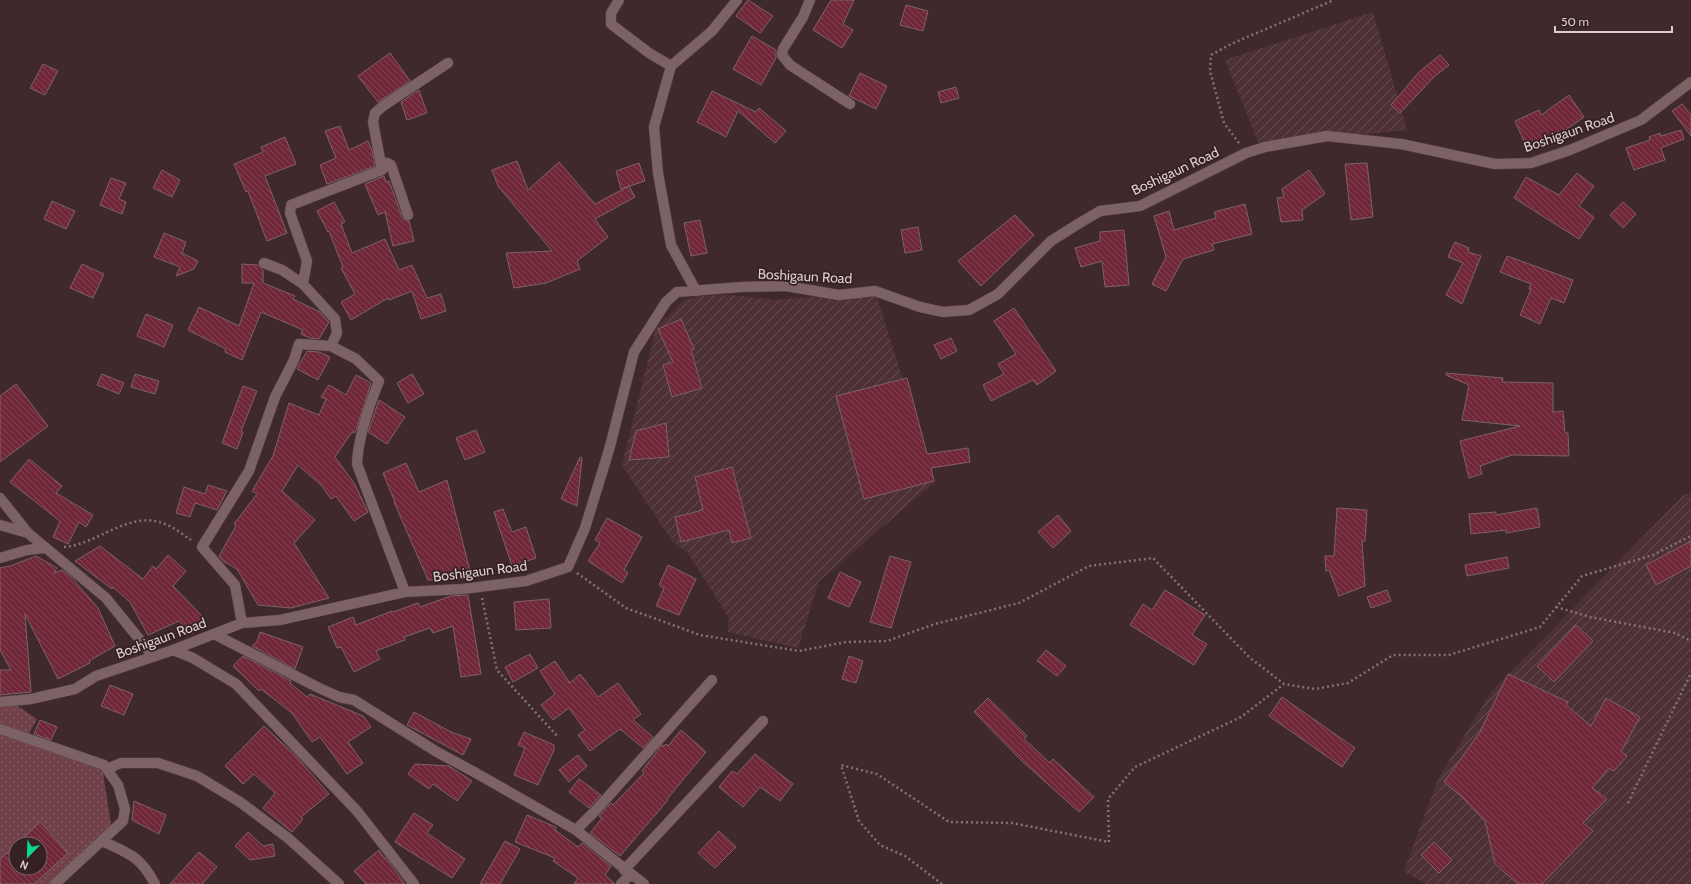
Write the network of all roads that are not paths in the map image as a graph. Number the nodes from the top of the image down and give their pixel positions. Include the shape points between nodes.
1 (619, 0) edge
2 (737, 0) edge
3 (810, 0) edge
4 (448, 63) dead end
5 (671, 66) junction
6 (1691, 82) edge
7 (850, 104) dead end
8 (382, 170) junction
9 (408, 215) dead end
10 (264, 263) dead end
11 (304, 284) junction
12 (696, 291) junction
13 (331, 346) junction
14 (0, 498) edge
15 (0, 525) edge
16 (28, 533) junction
17 (45, 548) junction
18 (0, 558) edge
19 (405, 592) junction
20 (242, 623) junction
21 (214, 634) junction
22 (173, 650) junction
23 (154, 656) junction
24 (712, 680) dead end
25 (0, 702) edge
26 (763, 721) dead end
27 (0, 729) edge
28 (107, 769) junction
29 (576, 830) junction
30 (102, 841) junction
31 (628, 876) edge
32 (55, 884) edge
33 (155, 884) edge
34 (339, 884) edge
35 (414, 884) edge
36 (621, 884) edge
37 (644, 884) edge

1 - 5 street via 611,13 611,24
2 - 5 street via 712,31
3 - 7 street via 782,55 790,65
4 - 8 street via 375,113 373,122
5 - 12 street via 654,127 658,173 671,245
6 - 12 street, Boshigaun Road via 1641,120 1570,150 1531,163 1495,164 1401,144 1327,136 1265,147 1246,153 1140,206 1100,212 1078,224 1051,241 998,294 969,310 943,312 876,292 839,295 786,286
8 - 9 street via 387,163 391,165
8 - 11 street via 292,204 290,213 307,261
10 - 11 street via 282,270
11 - 13 street via 335,320 337,333
12 - 19 street, Boshigaun Road via 677,292 666,302 634,352 609,450 585,528 568,567 526,581 463,589
13 - 19 street via 356,359 379,381 357,453 357,464
13 - 20 street via 299,344 294,360 275,397 249,471 202,547 235,585
14 - 16 street
15 - 16 street
16 - 17 street
17 - 18 street
17 - 23 street via 106,598
19 - 20 street, Boshigaun Road via 280,620
20 - 21 street, Boshigaun Road
21 - 22 street, Boshigaun Road
21 - 29 street via 317,687 339,697 354,700 437,752
22 - 23 street, Boshigaun Road
22 - 35 street via 194,658 236,684 357,811
23 - 25 street, Boshigaun Road via 96,676 75,689 32,699
24 - 29 street
26 - 31 street
27 - 28 street via 104,765
28 - 30 street via 118,785 125,809 123,821
28 - 34 street via 121,763 158,763 197,776 240,802 288,838
29 - 31 street
30 - 32 street
30 - 33 street via 138,858
31 - 36 street
31 - 37 street

